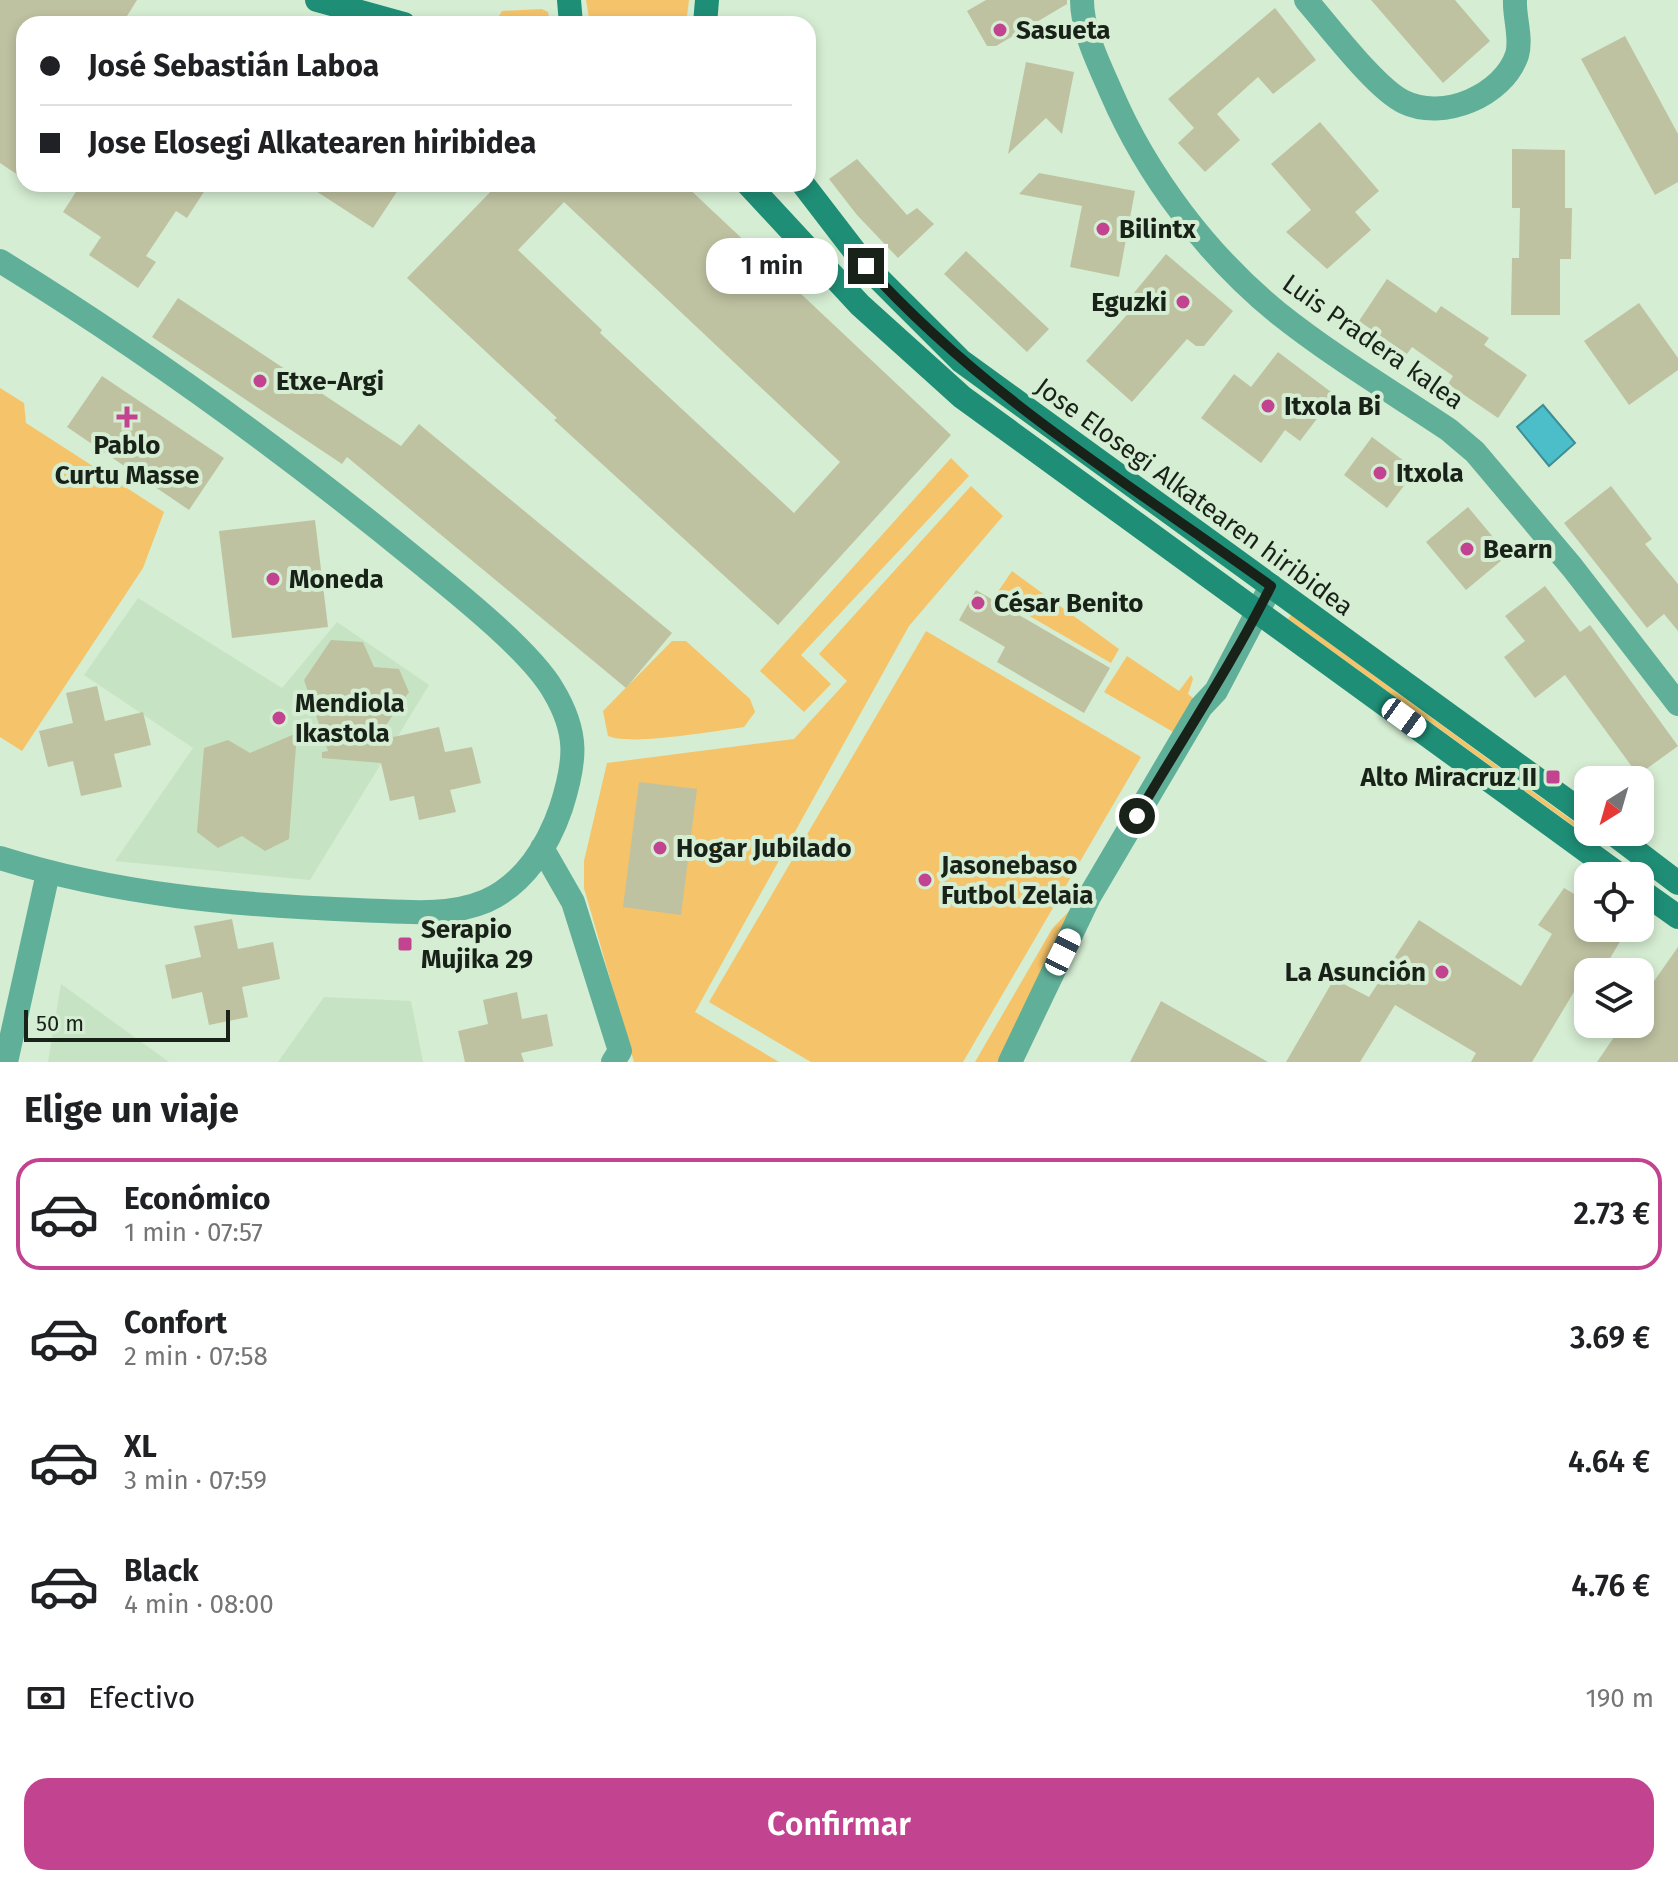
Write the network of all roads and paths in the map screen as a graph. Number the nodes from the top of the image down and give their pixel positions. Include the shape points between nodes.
1 (317, 0) edge
2 (1082, 0) edge
3 (1306, 0) edge
4 (1515, 0) edge
5 (375, 16) edge
6 (755, 192) edge
7 (809, 192) edge
8 (0, 261) edge
9 (1271, 586) junction
10 (1258, 612) junction
11 (1678, 704) edge
12 (1574, 806) edge
13 (1629, 846) edge
14 (542, 848) junction
15 (0, 858) edge
16 (1602, 862) edge
17 (48, 873) junction
18 (1677, 882) edge
19 (1669, 911) edge
20 (6, 1062) edge
21 (613, 1062) edge
22 (1010, 1062) edge

1 - 5 main road
2 - 11 street, Luis Pradera kalea via 1091,41 1132,137 1185,216 1278,313 1475,452
3 - 4 street via 1403,102 1450,108 1482,96 1501,81 1517,54
6 - 10 main road via 860,305 962,397
7 - 9 main road, Jose Elosegi Alkatearen hiribidea via 866,266 961,361
8 - 14 street via 267,440 459,594 551,686 571,722 573,751 567,788
9 - 10 street
9 - 12 main road, Jose Elosegi Alkatearen hiribidea
10 - 16 main road
10 - 22 street via 1089,897
13 - 18 main road
14 - 17 street via 518,882 485,901 440,912 182,899
14 - 21 street via 573,902 620,1051
15 - 17 street
17 - 20 street
18 - 19 street

